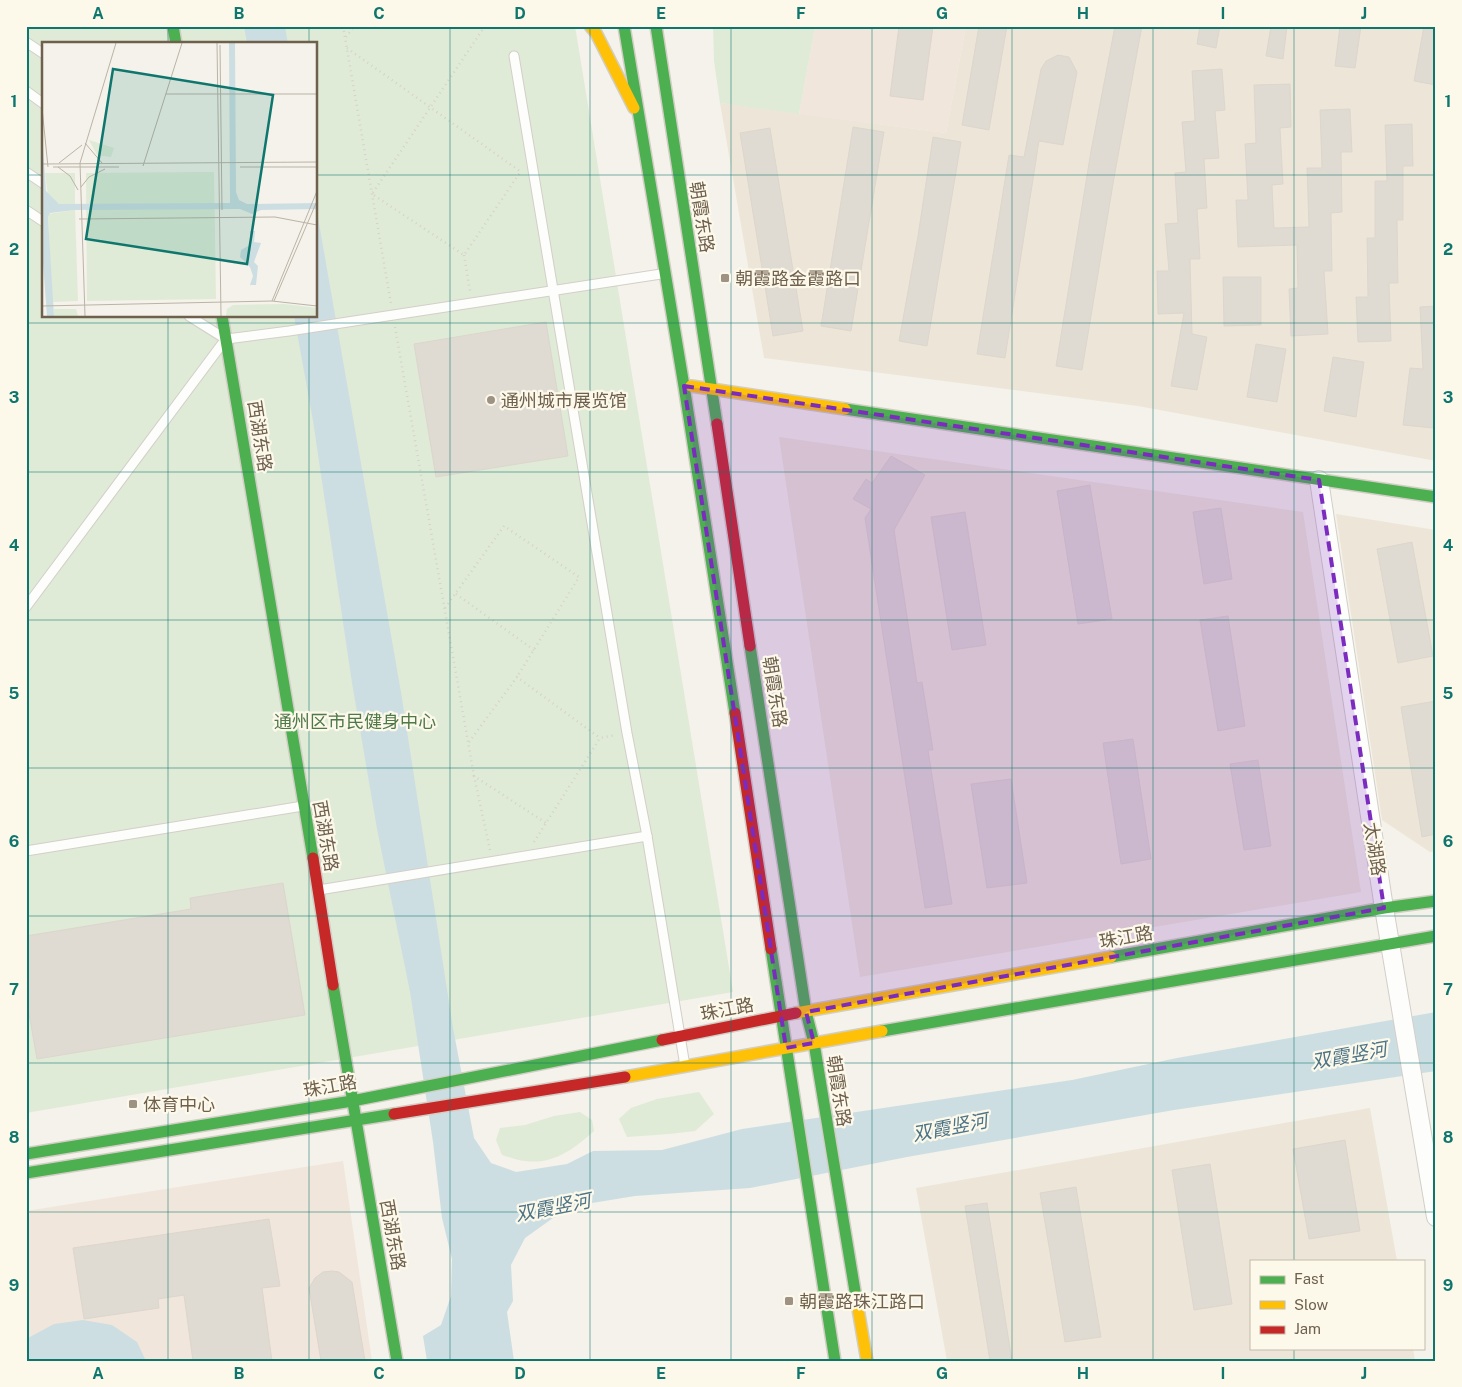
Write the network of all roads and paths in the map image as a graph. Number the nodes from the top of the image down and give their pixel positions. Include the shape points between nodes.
1 (173, 26) edge
2 (343, 26) edge
3 (354, 26) edge
4 (484, 26) edge
5 (590, 26) edge
6 (624, 26) edge
7 (656, 26) edge
8 (666, 26) edge
9 (345, 38) junction
10 (658, 41) junction
11 (26, 42) edge
12 (176, 42) edge
13 (347, 48) junction
14 (42, 53) edge
15 (514, 56) dead end
16 (26, 91) edge
17 (42, 103) edge
18 (430, 107) junction
19 (639, 118) junction
20 (521, 171) junction
21 (26, 172) edge
22 (535, 181) junction
23 (42, 183) edge
24 (372, 194) junction
25 (26, 210) edge
26 (42, 221) edge
27 (464, 255) junction
28 (665, 273) junction
29 (553, 290) junction
30 (472, 302) junction
31 (393, 314) junction
32 (192, 318) edge
33 (222, 318) edge
34 (226, 339) junction
35 (684, 386) junction
36 (711, 389) junction
37 (1319, 480) junction
38 (1436, 497) edge
39 (456, 594) junction
40 (26, 607) edge
41 (445, 609) junction
42 (534, 650) junction
43 (517, 677) junction
44 (627, 733) junction
45 (600, 738) junction
46 (469, 743) junction
47 (474, 776) junction
48 (304, 806) junction
49 (546, 823) junction
50 (647, 836) junction
51 (26, 851) edge
52 (539, 855) junction
53 (492, 862) junction
54 (318, 890) junction
55 (1436, 901) edge
56 (1384, 908) junction
57 (1436, 936) edge
58 (1390, 944) junction
59 (806, 1012) junction
60 (781, 1016) junction
61 (814, 1043) junction
62 (786, 1048) junction
63 (685, 1067) junction
64 (352, 1101) junction
65 (355, 1120) junction
66 (26, 1154) edge
67 (26, 1173) edge
68 (1436, 1217) edge
69 (397, 1361) edge
70 (835, 1361) edge
71 (867, 1361) edge

1 - 12 street
2 - 9 path
3 - 9 path
4 - 18 path
5 - 19 street
6 - 19 street
7 - 10 street, 朝霞东路
8 - 10 street
9 - 13 path
10 - 36 street, 朝霞东路
11 - 14 lane
13 - 18 path
13 - 24 path
15 - 22 lane
16 - 17 lane
18 - 20 path
18 - 24 path
19 - 28 street
20 - 22 path
20 - 27 path
21 - 23 lane
22 - 29 lane
24 - 27 path
24 - 31 path
25 - 26 lane
27 - 30 path
28 - 29 lane
28 - 35 street
29 - 30 lane
29 - 44 lane
30 - 31 lane
31 - 34 lane
31 - 41 path
32 - 34 lane
33 - 34 street, 西湖东路
34 - 40 lane
34 - 48 street, 西湖东路
35 - 36 street
35 - 60 street
36 - 37 street
36 - 59 street, 朝霞东路
37 - 38 street
37 - 56 street, 太湖路
39 - 41 path
39 - 42 path
39 - 42 path via 504,526 578,577
41 - 46 path
42 - 43 path
43 - 45 path
43 - 46 path
44 - 45 path
44 - 50 lane
45 - 49 path
46 - 47 path
47 - 49 path
47 - 53 path
48 - 51 lane
48 - 54 street, 西湖东路
49 - 52 path via 534,842
50 - 52 lane
50 - 63 lane
52 - 53 lane
53 - 54 lane
54 - 64 street, 西湖东路
55 - 56 street, 珠江路
56 - 58 street, 太湖路
56 - 59 street, 珠江路
57 - 58 street, 珠江路
58 - 61 street, 珠江路
58 - 68 street, 太湖路
59 - 60 street, 珠江路
59 - 61 street, 朝霞东路
60 - 62 street
60 - 64 street, 珠江路
61 - 62 street, 珠江路
61 - 71 street, 朝霞东路
62 - 63 street, 珠江路
62 - 70 street
63 - 65 street, 珠江路
64 - 65 street, 西湖东路
64 - 66 street, 珠江路
65 - 67 street, 珠江路
65 - 69 street, 西湖东路

